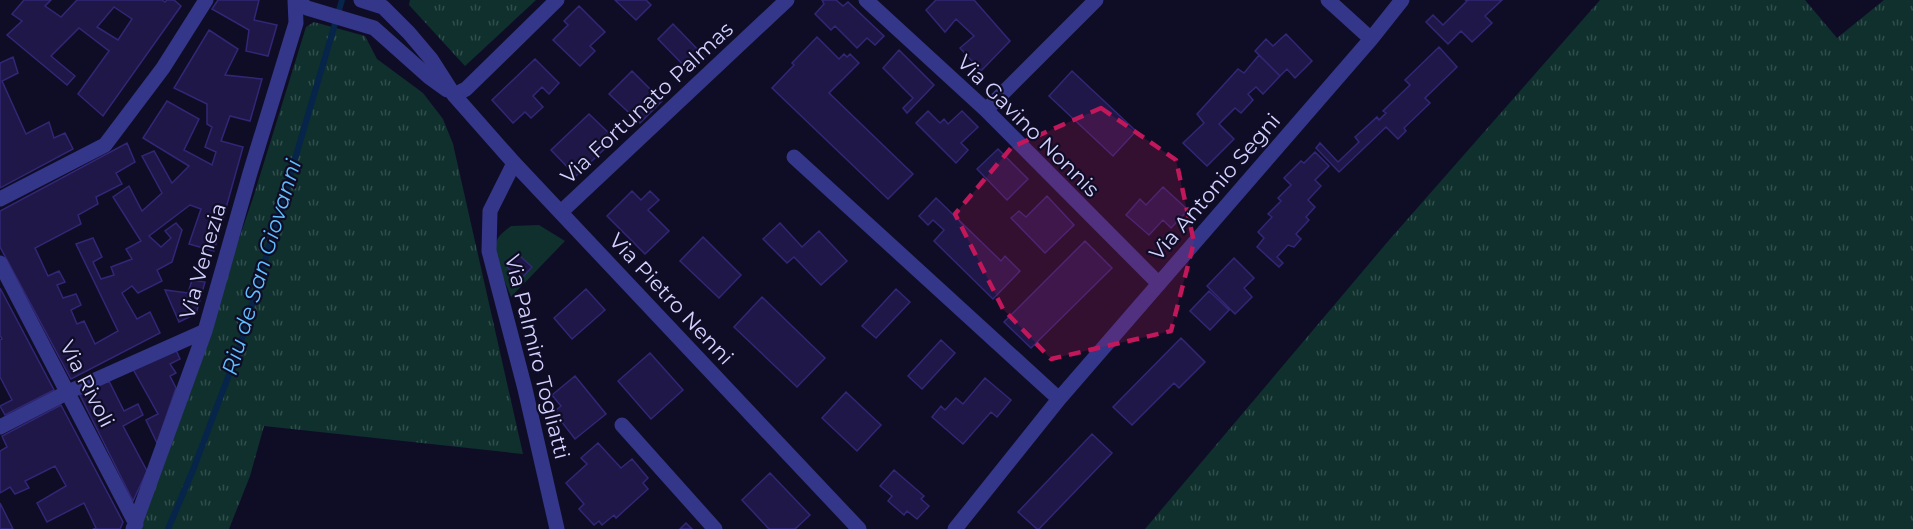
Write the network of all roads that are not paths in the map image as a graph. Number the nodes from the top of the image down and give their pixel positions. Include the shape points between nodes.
1 (206, 0) edge
2 (361, 0) edge
3 (557, 0) edge
4 (788, 0) edge
5 (866, 0) edge
6 (1096, 0) edge
7 (1328, 0) edge
8 (1402, 0) edge
9 (299, 3) edge
10 (382, 4) edge
11 (1371, 39) junction
12 (454, 95) junction
13 (986, 110) junction
14 (794, 157) dead end
15 (514, 163) junction
16 (0, 199) edge
17 (561, 212) junction
18 (0, 263) edge
19 (1159, 284) junction
20 (206, 331) junction
21 (68, 392) junction
22 (1059, 399) junction
23 (622, 425) dead end
24 (0, 427) edge
25 (134, 527) edge
26 (558, 527) edge
27 (715, 529) edge
28 (859, 529) edge
29 (955, 529) edge

1 - 16 street via 163,68 105,144
2 - 10 street, Via Pietro Nenni
3 - 12 street via 466,89
4 - 17 street, Via Fortunato Palmas
5 - 13 street, Via Gavino Nonnis
6 - 13 street
7 - 11 street
8 - 11 street, Via Antonio Segni
9 - 12 street, Via Pietro Nenni via 374,28
9 - 20 street, Via Venezia
10 - 12 street, Via Pietro Nenni via 431,59
11 - 19 street, Via Antonio Segni
12 - 15 street, Via Pietro Nenni
13 - 19 street, Via Gavino Nonnis
14 - 22 street
15 - 17 street, Via Pietro Nenni
15 - 26 street, Via Palmiro Togliatti via 490,211 489,251
17 - 28 street, Via Pietro Nenni
18 - 21 street, Via Rivoli
19 - 22 street, Via Antonio Segni
20 - 21 street
20 - 25 street, Via Venezia
21 - 24 street
21 - 25 street, Via Rivoli
22 - 29 street, Via Antonio Segni
23 - 27 street

